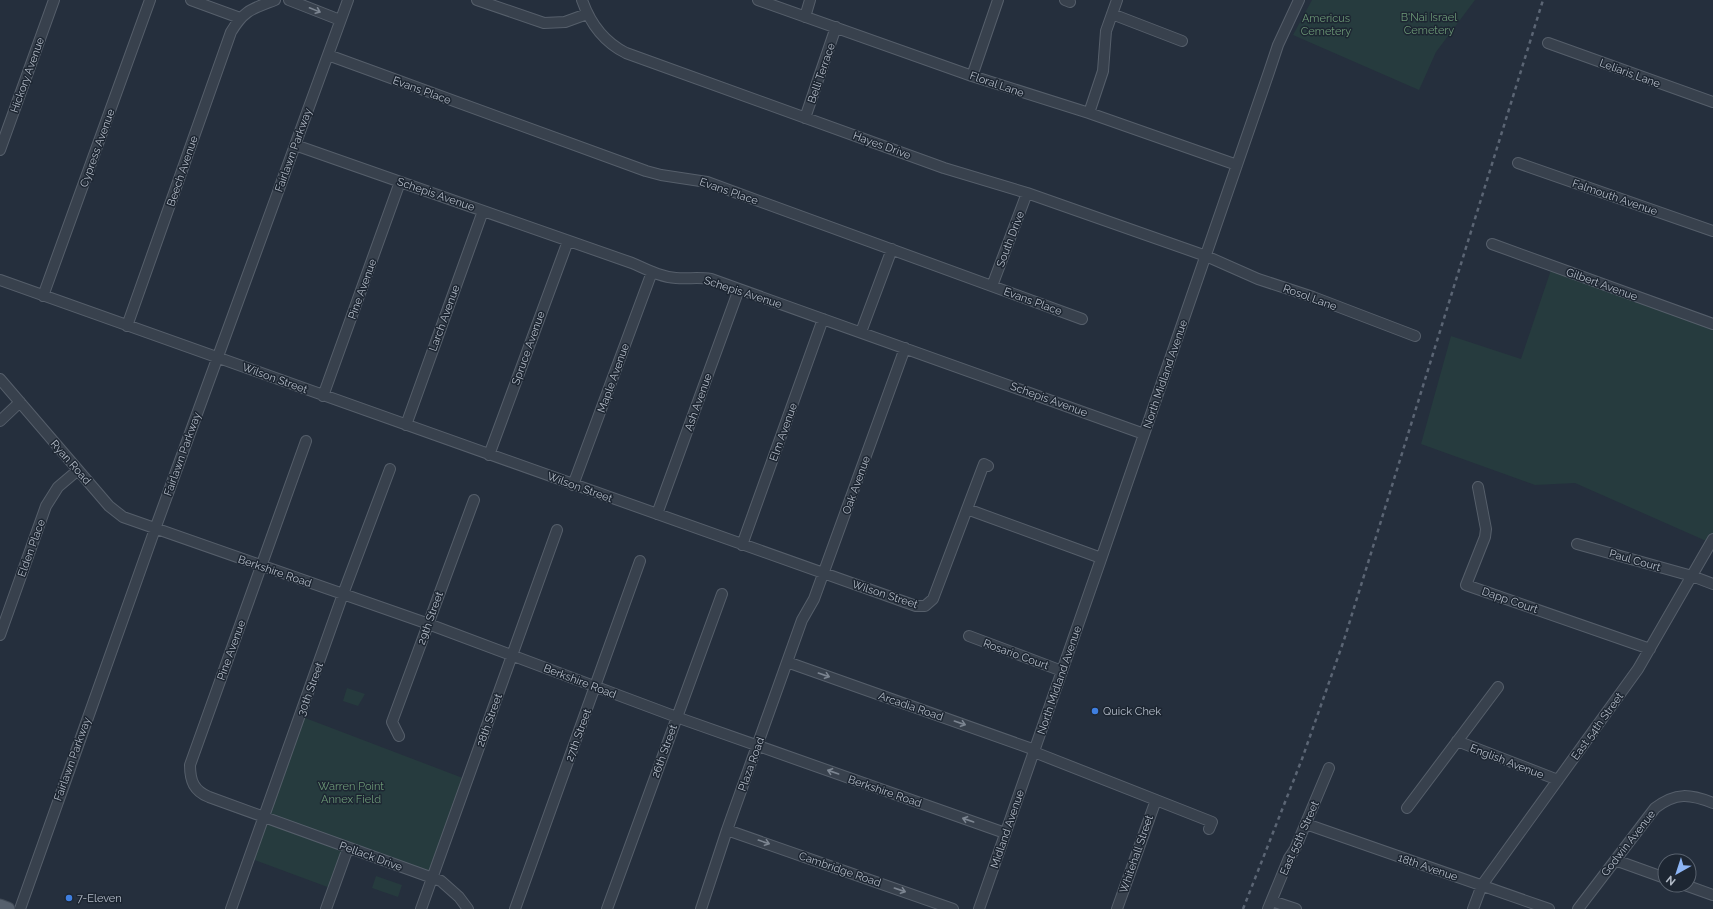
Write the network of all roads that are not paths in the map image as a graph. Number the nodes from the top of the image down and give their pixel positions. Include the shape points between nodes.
1 (54, 0) edge
2 (150, 0) edge
3 (191, 0) edge
4 (275, 0) edge
5 (289, 0) edge
6 (346, 0) edge
7 (477, 0) edge
8 (582, 0) edge
9 (758, 0) edge
10 (810, 0) edge
11 (998, 0) edge
12 (1117, 0) edge
13 (1299, 0) edge
14 (587, 14) junction
15 (1112, 14) junction
16 (805, 17) junction
17 (240, 18) junction
18 (340, 20) junction
19 (836, 27) junction
20 (1182, 41) dead end
21 (1548, 43) dead end
22 (328, 55) junction
23 (972, 76) junction
24 (1713, 102) edge
25 (1089, 113) junction
26 (806, 118) junction
27 (295, 145) junction
28 (0, 150) edge
29 (1518, 163) dead end
30 (1237, 165) junction
31 (400, 182) junction
32 (1027, 193) junction
33 (482, 211) junction
34 (1713, 231) edge
35 (568, 241) junction
36 (1492, 244) dead end
37 (892, 249) junction
38 (1206, 256) junction
39 (652, 272) junction
40 (0, 280) edge
41 (992, 286) junction
42 (738, 289) junction
43 (43, 296) junction
44 (823, 319) junction
45 (1082, 319) dead end
46 (1713, 324) edge
47 (127, 326) junction
48 (862, 332) junction
49 (1416, 336) dead end
50 (905, 348) junction
51 (217, 358) junction
52 (0, 379) edge
53 (323, 396) junction
54 (20, 402) junction
55 (0, 420) edge
56 (406, 425) junction
57 (1144, 434) junction
58 (306, 441) dead end
59 (489, 454) junction
60 (988, 466) dead end
61 (390, 469) dead end
62 (78, 470) junction
63 (573, 485) junction
64 (1478, 487) dead end
65 (474, 500) dead end
66 (967, 509) junction
67 (657, 514) junction
68 (155, 529) junction
69 (557, 530) dead end
70 (1713, 539) edge
71 (1578, 544) dead end
72 (742, 545) junction
73 (1101, 558) junction
74 (640, 561) dead end
75 (262, 566) junction
76 (823, 574) junction
77 (1692, 576) junction
78 (1713, 584) edge
79 (344, 594) junction
80 (722, 594) dead end
81 (802, 620) joint
82 (2, 624) edge
83 (428, 624) junction
84 (0, 635) edge
85 (969, 636) dead end
86 (1650, 649) junction
87 (512, 655) junction
88 (787, 662) junction
89 (1062, 671) junction
90 (595, 687) junction
91 (1498, 687) dead end
92 (676, 717) junction
93 (399, 736) dead end
94 (1457, 741) junction
95 (757, 746) junction
96 (1034, 751) junction
97 (1329, 768) dead end
98 (1558, 780) junction
99 (1156, 800) junction
100 (1713, 803) edge
101 (1408, 808) dead end
102 (264, 816) junction
103 (1306, 824) junction
104 (1209, 829) dead end
105 (727, 830) junction
106 (1005, 833) junction
107 (348, 848) junction
108 (1615, 860) junction
109 (1657, 875) edge
110 (433, 878) junction
111 (1482, 885) junction
112 (1697, 888) edge
113 (1712, 892) edge
114 (1270, 905) edge
115 (0, 906) edge
116 (8, 909) edge
117 (20, 909) edge
118 (231, 909) edge
119 (326, 909) edge
120 (421, 909) edge
121 (468, 909) edge
122 (515, 909) edge
123 (607, 909) edge
124 (701, 909) edge
125 (953, 909) edge
126 (978, 909) edge
127 (1117, 909) edge
128 (1296, 909) edge
129 (1473, 909) edge
130 (1549, 909) edge
131 (1578, 909) edge

1 - 28 street, Hickory Avenue
2 - 43 street, Cypress Avenue
3 - 17 street
4 - 17 street via 248,10
5 -> 18 street
6 - 18 street, Fairlawn Parkway
7 - 14 street via 544,23 565,22
8 - 14 street, Hayes Drive
9 - 16 street, Floral Lane
10 - 16 street
11 - 23 street
12 - 15 street
13 - 30 street, North Midland Avenue via 1278,45
14 - 26 street, Hayes Drive via 602,36 626,53
15 - 20 street
15 - 25 street via 1104,44 1102,71
16 - 19 street, Floral Lane
17 - 47 street, Beech Avenue via 231,32
18 - 22 street, Fairlawn Parkway
19 - 23 street, Floral Lane
19 - 26 street, Belli Terrace
21 - 24 street, Leliaris Lane
22 - 27 street, Fairlawn Parkway
22 - 37 street, Evans Place via 646,171 706,182
23 - 25 street, Floral Lane
25 - 30 street, Floral Lane
26 - 32 street, Hayes Drive via 944,168
27 - 31 street, Schepis Avenue
27 - 51 street, Fairlawn Parkway
29 - 34 street, Falmouth Avenue
30 - 38 street, North Midland Avenue
31 - 33 street, Schepis Avenue
31 - 53 street, Pine Avenue
32 - 38 street, Hayes Drive
32 - 41 street, South Drive
33 - 35 street, Schepis Avenue
33 - 56 street, Larch Avenue
35 - 39 street, Schepis Avenue
35 - 59 street, Spruce Avenue
36 - 46 street, Gilbert Avenue
37 - 41 street, Evans Place
37 - 48 street
38 - 49 street, Rosol Lane via 1258,279
38 - 57 street, North Midland Avenue
39 - 42 street, Schepis Avenue via 676,278 711,279
39 - 63 street, Maple Avenue
40 - 43 street, Wilson Street
41 - 45 street, Evans Place
42 - 44 street, Schepis Avenue
42 - 67 street, Ash Avenue
43 - 47 street, Wilson Street
44 - 48 street, Schepis Avenue
44 - 72 street, Elm Avenue
47 - 51 street, Wilson Street
48 - 50 street, Schepis Avenue
50 - 57 street, Schepis Avenue
50 - 76 street, Oak Avenue
51 - 53 street, Wilson Street
51 - 68 street, Fairlawn Parkway
52 - 54 street, Ryan Road
53 - 56 street, Wilson Street
54 - 55 street
54 - 62 street, Ryan Road
56 - 59 street, Wilson Street
57 - 73 street, North Midland Avenue
58 - 75 street, Pine Avenue
59 - 63 street, Wilson Street
60 - 66 street via 984,464
61 - 79 street, 30th Street
62 - 68 street, Ryan Road via 115,512
62 - 82 street, Elden Place via 58,487 46,506
63 - 67 street, Wilson Street
64 - 86 street, Dapp Court via 1486,529 1466,585
65 - 83 street, 29th Street
66 - 73 street
66 - 76 street, Wilson Street via 933,599 925,606 916,606
67 - 72 street, Wilson Street
68 - 75 street, Berkshire Road
68 - 117 street, Fairlawn Parkway
69 - 87 street, 28th Street
70 - 77 street, East 54th Street
71 - 77 street, Paul Court
72 - 76 street, Wilson Street
73 - 89 street, North Midland Avenue
74 - 90 street, 27th Street
75 - 79 street, Berkshire Road
75 - 102 street, Pine Avenue via 190,765 190,774 192,784 204,795
76 - 81 street, Oak Avenue via 814,599
77 - 78 street, Paul Court
77 - 86 street, East 54th Street
79 - 83 street, Berkshire Road
79 - 102 street, 30th Street
80 - 92 street, 26th Street
81 - 88 street, Plaza Road
82 - 84 street, Elden Place
83 - 87 street, Berkshire Road
83 - 93 street, 29th Street via 392,722
85 - 89 street, Rosario Court
86 - 98 street, East 54th Street
87 - 90 street, Berkshire Road
87 - 110 street, 28th Street
88 - 95 street, Plaza Road
88 -> 96 street, Arcadia Road
89 - 96 street, North Midland Avenue
90 - 92 street, Berkshire Road
90 - 122 street, 27th Street
91 - 94 street, English Avenue
92 - 95 street, Berkshire Road
92 - 123 street, 26th Street
94 - 98 street, English Avenue
94 - 101 street, English Avenue
95 - 105 street, Plaza Road
106 -> 95 street, Berkshire Road
96 - 99 street, Arcadia Road
96 - 106 street, Midland Avenue
97 - 103 street, East 55th Street
98 - 111 street, East 54th Street
99 - 104 street, Arcadia Road via 1212,822
99 - 127 street, Whitehall Street
100 - 108 street, Godwin Avenue via 1688,796 1678,796 1662,802 1649,814
102 - 107 street, Pellack Drive
102 - 118 street, 30th Street
103 - 111 street, 18th Avenue
103 - 114 street, East 55th Street
105 - 124 street, Plaza Road
105 -> 125 street, Cambridge Road
106 - 126 street, Midland Avenue
107 - 110 street, Pellack Drive
107 - 119 street
108 - 109 street
108 - 131 street, Godwin Avenue
110 - 120 street, 28th Street
110 - 121 street, Pellack Drive via 441,881
111 - 129 street, East 54th Street
111 - 130 street, 18th Avenue
112 - 113 street
114 - 128 street
115 - 116 main road

